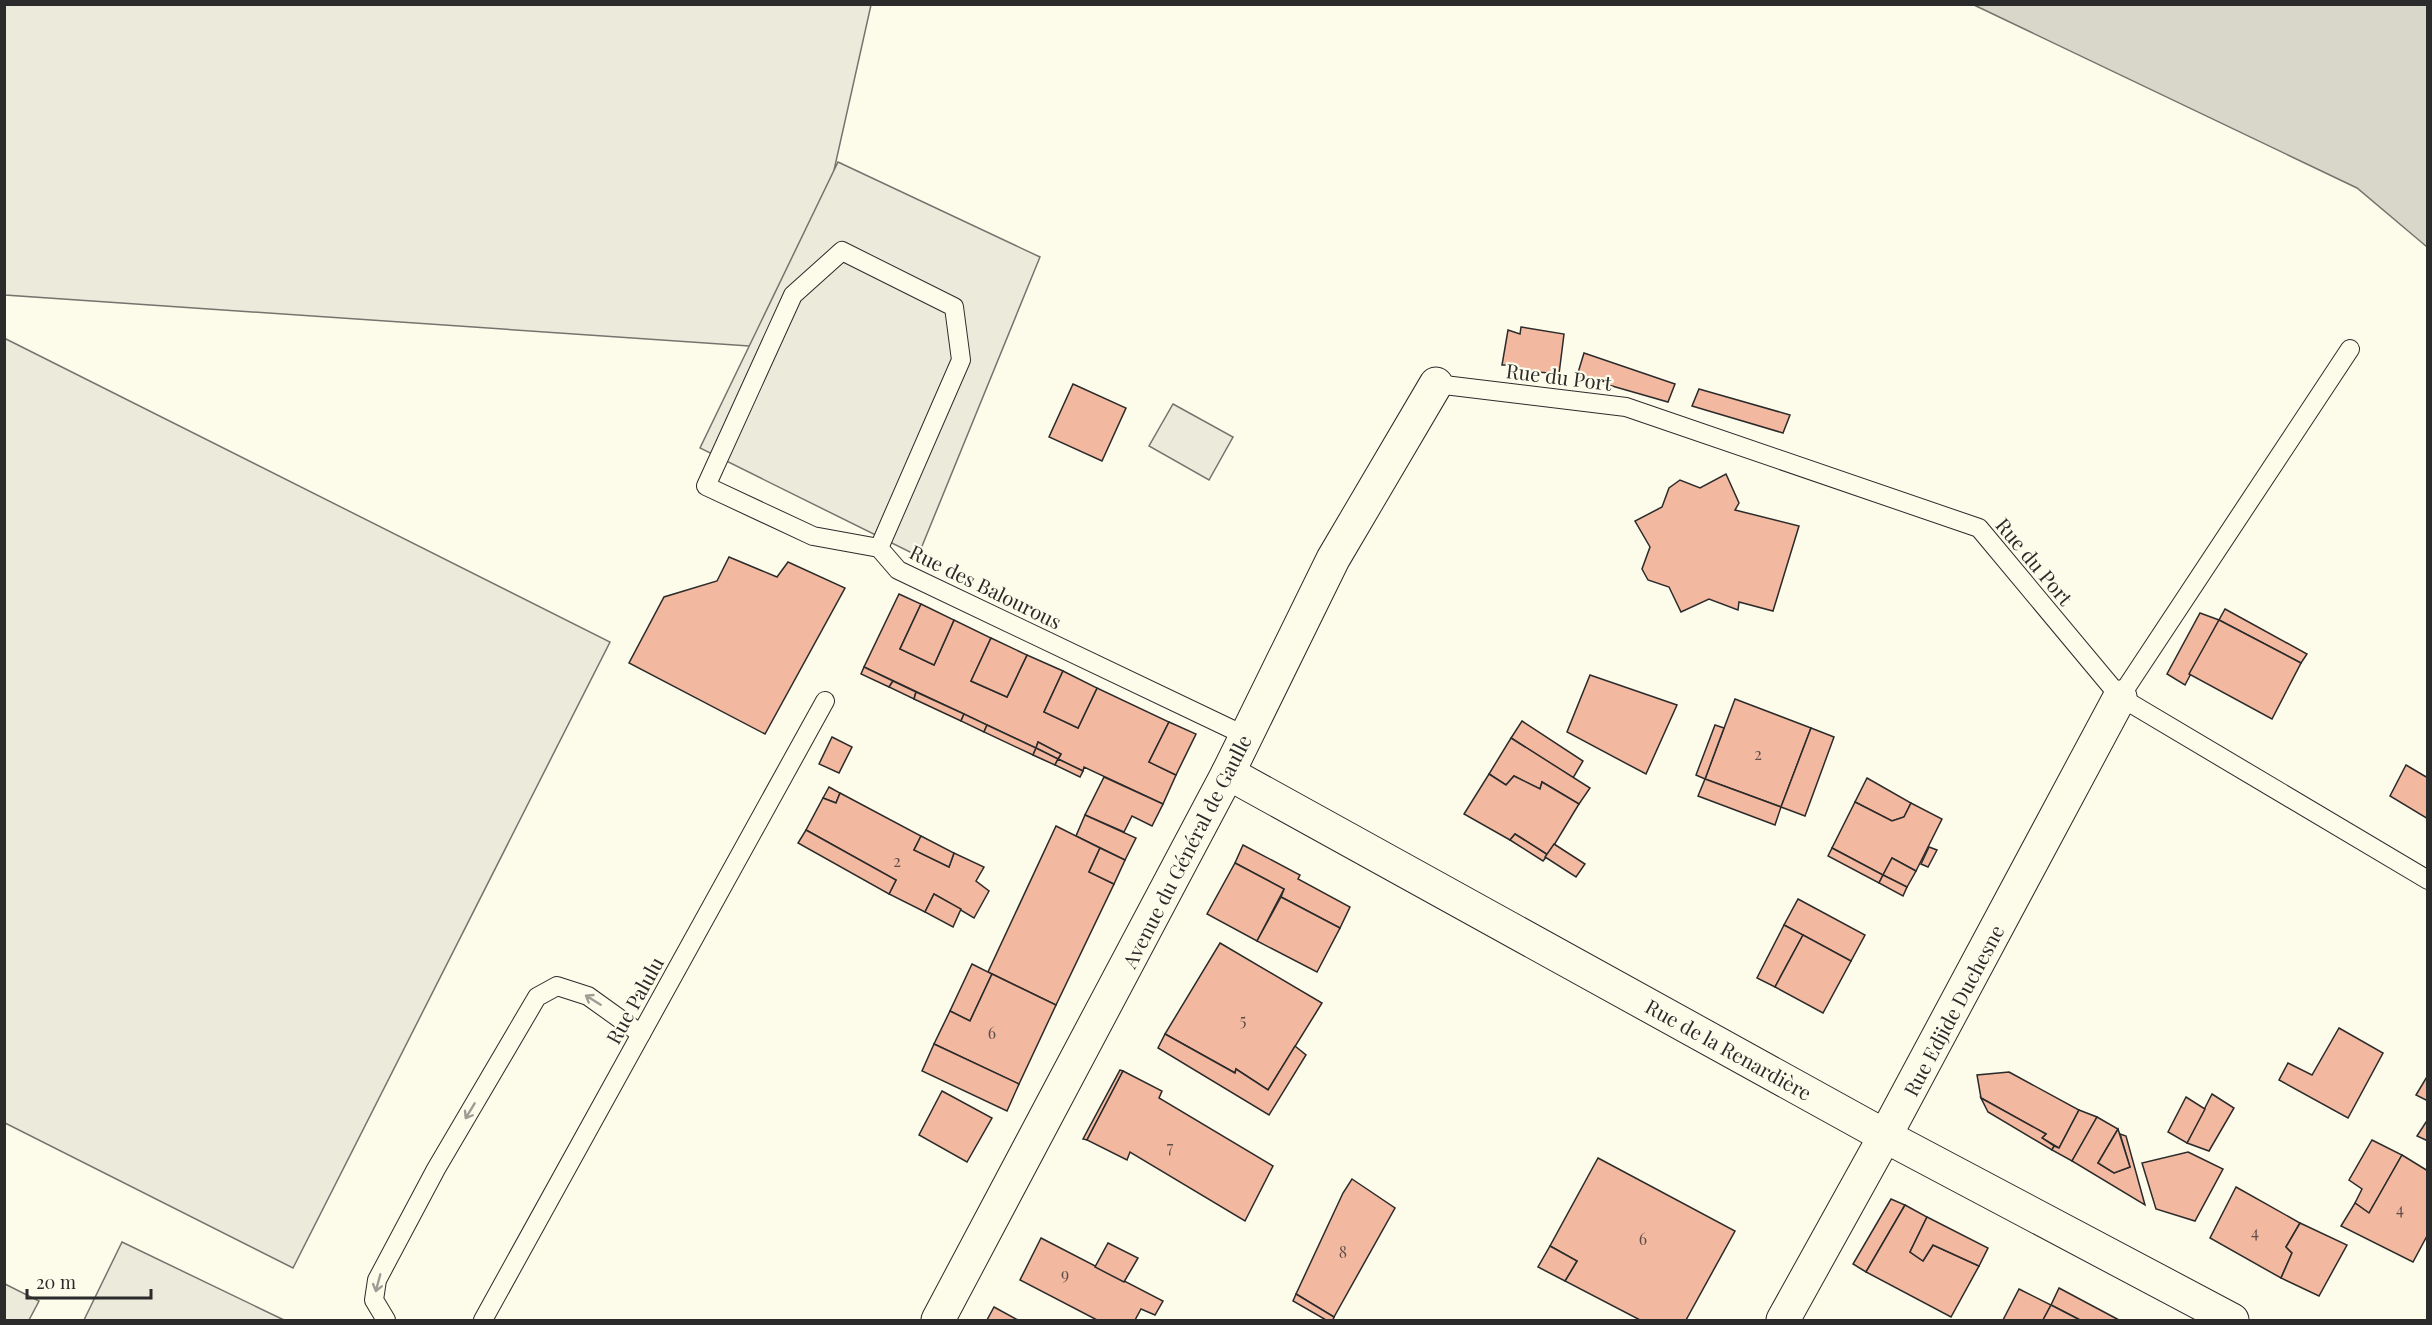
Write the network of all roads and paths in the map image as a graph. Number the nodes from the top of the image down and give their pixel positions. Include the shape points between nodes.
1 (2350, 349) dead end
2 (1436, 384) joint
3 (879, 548) junction
4 (2120, 697) junction
5 (825, 701) dead end
6 (1246, 736) junction
7 (1228, 773) junction
8 (2427, 880) edge
9 (641, 1034) junction
10 (1885, 1136) junction
11 (386, 1320) edge
12 (483, 1320) edge
13 (938, 1320) edge
14 (1783, 1320) edge
15 (2232, 1320) edge

1 - 4 lane
2 - 4 lane, Rue du Port via 1626,407 1979,528
2 - 6 street, Avenue du Général de Gaulle via 1333,559
3 - 3 lane via 813,536 706,486 793,295 842,251 954,307 961,360
3 - 6 lane, Rue des Balourous via 898,570
4 - 8 lane, Rue du Port
4 - 10 street, Rue Edjide Duchesne
5 - 9 lane, Rue Palulu
6 - 7 street, Avenue du Général de Gaulle
7 - 10 street, Rue de la Renardière
7 - 13 street, Avenue du Général de Gaulle
9 -> 11 lane via 588,996 557,986 537,997 436,1169 377,1280 374,1300
9 - 12 lane, Rue Palulu
10 - 14 street, Rue Edjide Duchesne
10 - 15 street, Rue de la Renardière

